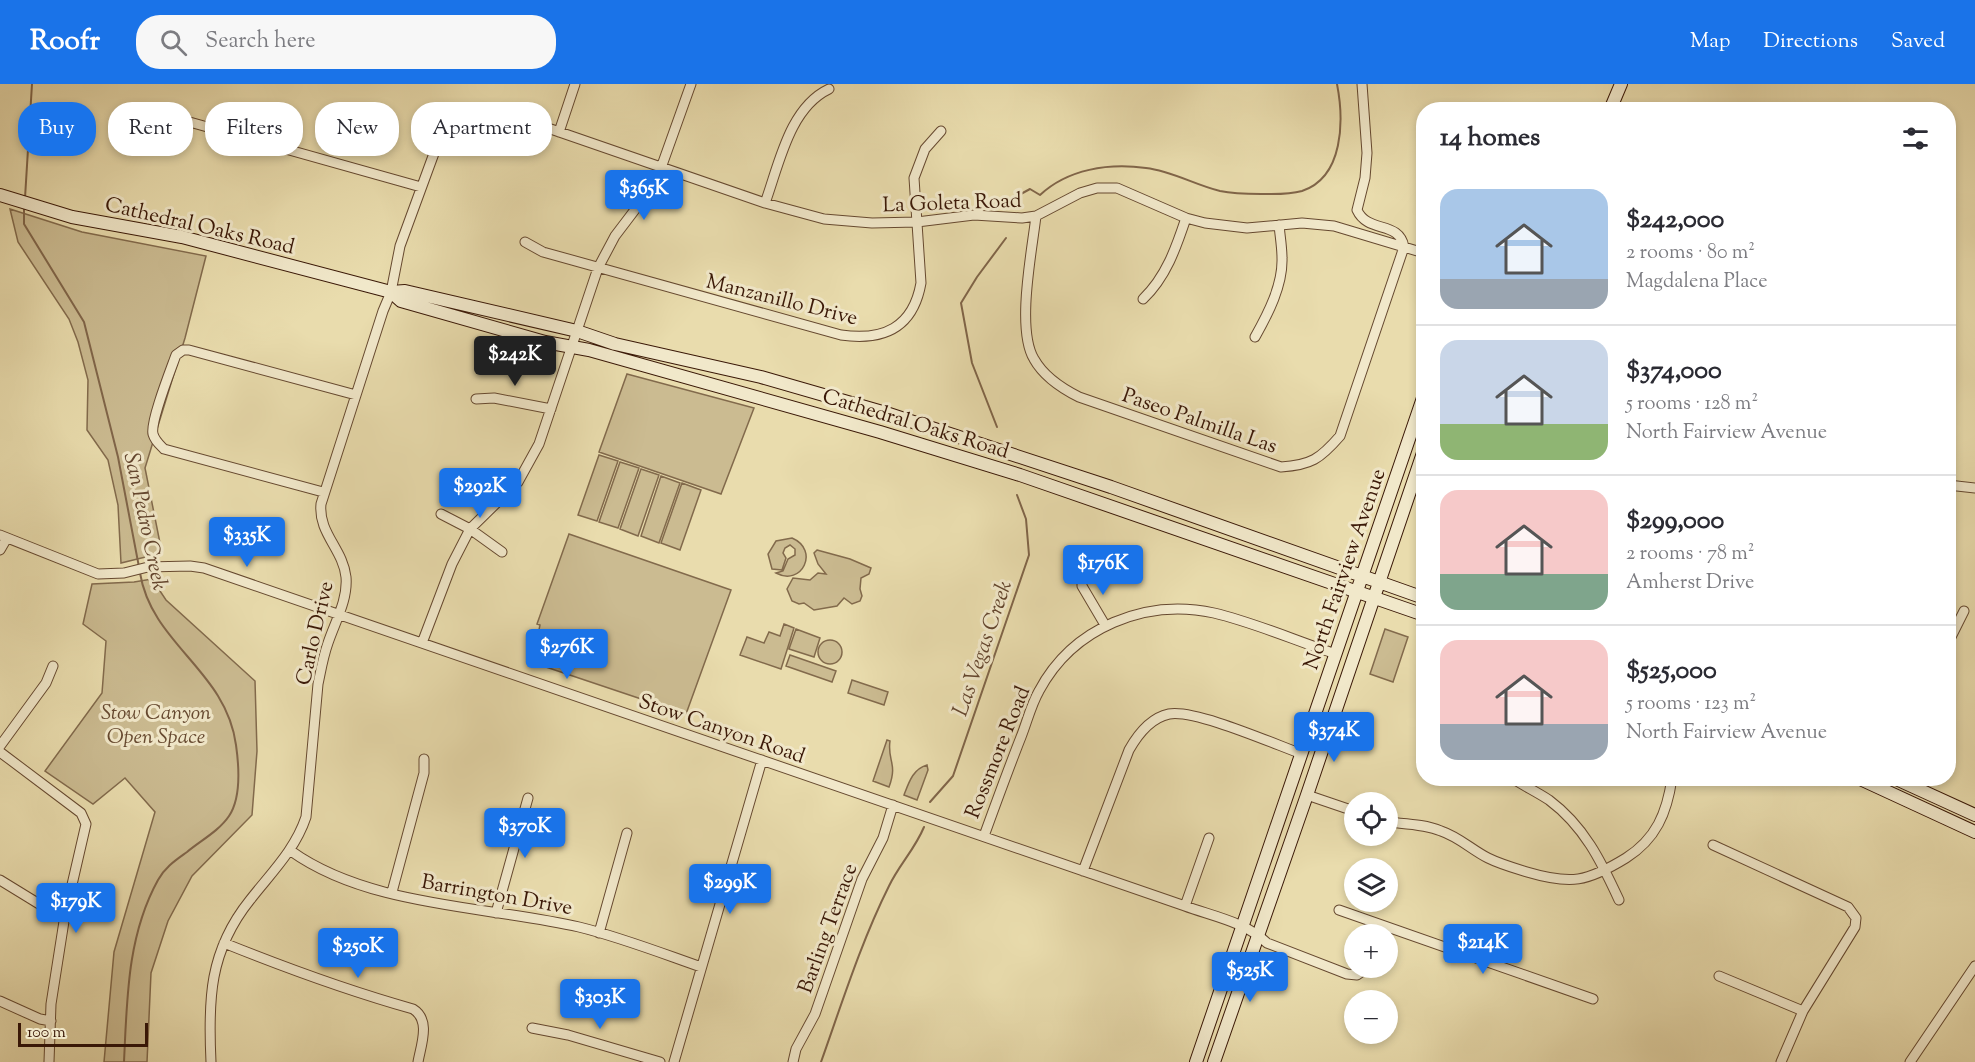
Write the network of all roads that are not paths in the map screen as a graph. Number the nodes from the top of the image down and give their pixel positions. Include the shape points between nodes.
1 (575, 84) edge
2 (691, 84) edge
3 (1362, 84) edge
4 (1621, 84) edge
5 (829, 89) dead end
6 (1613, 102) edge
7 (193, 123) edge
8 (552, 130) edge
9 (941, 131) dead end
10 (559, 132) junction
11 (433, 156) edge
12 (662, 168) junction
13 (420, 187) junction
14 (2, 196) edge
15 (765, 203) junction
16 (1036, 216) junction
17 (1186, 218) junction
18 (917, 222) junction
19 (1279, 225) junction
20 (525, 242) dead end
21 (1404, 247) junction
22 (1416, 251) edge
23 (598, 268) junction
24 (391, 292) junction
25 (1143, 298) dead end
26 (577, 331) junction
27 (1255, 337) dead end
28 (571, 348) junction
29 (357, 395) junction
30 (476, 399) dead end
31 (551, 409) junction
32 (1416, 419) edge
33 (1416, 473) edge
34 (1956, 486) edge
35 (1975, 488) edge
36 (323, 492) junction
37 (441, 513) dead end
38 (470, 529) junction
39 (4, 537) edge
40 (0, 550) edge
41 (502, 552) dead end
42 (1082, 571) dead end
43 (1363, 576) junction
44 (1379, 581) junction
45 (1357, 592) junction
46 (1416, 595) edge
47 (1373, 598) junction
48 (1965, 611) dead end
49 (1416, 612) edge
50 (339, 613) junction
51 (1106, 625) junction
52 (1956, 628) edge
53 (422, 643) junction
54 (1336, 654) junction
55 (53, 666) dead end
56 (0, 746) edge
57 (0, 752) edge
58 (1302, 754) junction
59 (424, 759) dead end
60 (762, 760) junction
61 (1525, 786) edge
62 (1670, 786) edge
63 (1875, 786) edge
64 (1912, 786) edge
65 (1307, 795) junction
66 (528, 798) dead end
67 (893, 805) junction
68 (1344, 808) edge
69 (1975, 815) edge
70 (1398, 824) edge
71 (1975, 832) edge
72 (627, 833) dead end
73 (984, 836) junction
74 (1209, 838) dead end
75 (1713, 845) dead end
76 (291, 851) junction
77 (1605, 870) junction
78 (1083, 871) junction
79 (0, 880) edge
80 (392, 892) junction
81 (1619, 900) dead end
82 (1185, 906) junction
83 (1339, 910) dead end
84 (496, 913) junction
85 (65, 915) junction
86 (1368, 924) edge
87 (1243, 927) junction
88 (599, 933) junction
89 (1258, 934) junction
90 (1398, 936) edge
91 (224, 943) junction
92 (1975, 966) edge
93 (701, 967) junction
94 (1344, 973) edge
95 (1719, 976) dead end
96 (1593, 999) dead end
97 (0, 1001) edge
98 (1803, 1011) junction
99 (51, 1021) junction
100 (532, 1028) dead end
101 (49, 1062) edge
102 (211, 1062) edge
103 (418, 1062) edge
104 (660, 1062) edge
105 (674, 1062) edge
106 (793, 1062) edge
107 (1196, 1062) edge
108 (1214, 1062) edge
109 (1780, 1062) edge
110 (1910, 1062) edge

1 - 10 street
2 - 12 street
3 - 21 street via 1367,153 1358,210 1366,222 1396,232
4 - 6 main road
5 - 15 street via 817,95 800,117
7 - 13 street
8 - 10 street, La Goleta Road
9 - 18 street, Manzanillo Drive via 925,149 914,178
10 - 12 street, La Goleta Road
11 - 13 street, Carlo Drive
12 - 15 street, La Goleta Road
12 - 23 street
13 - 24 street, Carlo Drive via 400,246
14 - 24 main road, Cathedral Oaks Road via 72,217 182,237
15 - 18 street, La Goleta Road via 847,222
16 - 17 street, La Goleta Road via 1080,193 1117,188
16 - 18 street, La Goleta Road via 974,214
16 - 21 street, Paseo Palmilla Las via 1026,332 1032,357 1050,379 1079,397 1281,467 1318,459 1340,436
17 - 19 street, La Goleta Road via 1226,227
17 - 25 street via 1167,268 1156,287
18 - 23 street, Manzanillo Drive via 921,284 918,300 900,325 875,336 841,335
19 - 21 street, La Goleta Road via 1334,226
19 - 27 street via 1279,280
20 - 23 street, Manzanillo Drive via 543,252
21 - 22 street, La Goleta Road
23 - 26 street
24 - 26 main road, Cathedral Oaks Road via 405,291
24 - 28 main road, Cathedral Oaks Road via 401,301
24 - 29 street, Carlo Drive
26 - 28 street
26 - 43 main road, Cathedral Oaks Road via 886,413
28 - 31 street
28 - 45 main road, Cathedral Oaks Road via 914,442
29 - 36 street, Carlo Drive
29 - 36 street via 189,350 176,355 153,429 164,449
30 - 31 street via 494,398
31 - 38 street via 539,444 518,482
32 - 43 main road, North Fairview Avenue
33 - 44 main road, North Fairview Avenue
34 - 35 street
36 - 50 street, Carlo Drive via 320,516 345,572 346,594
37 - 38 street
38 - 41 street
38 - 53 street via 452,564
39 - 40 street
39 - 50 street, Stow Canyon Road via 98,574 148,567 204,568
42 - 51 street via 1082,586
43 - 44 main road, Cathedral Oaks Road
43 - 45 main road, North Fairview Avenue
44 - 46 main road, Cathedral Oaks Road
44 - 47 main road, North Fairview Avenue
45 - 47 main road, Cathedral Oaks Road
45 - 54 main road, North Fairview Avenue
47 - 49 main road, Cathedral Oaks Road
47 - 65 main road, North Fairview Avenue
48 - 52 street
50 - 53 street, Stow Canyon Road
50 - 76 street, Carlo Drive via 318,684 306,817
51 - 54 street, Rossmore Road via 1139,613 1196,610
51 - 73 street, Rossmore Road via 1072,648 1039,690
53 - 60 street, Stow Canyon Road
54 - 58 main road, North Fairview Avenue
55 - 56 street via 46,683
57 - 85 street via 81,813 86,824
58 - 78 street via 1195,715 1168,714 1157,718 1137,735 1129,750
58 - 87 main road, North Fairview Avenue
59 - 80 street via 424,773
60 - 67 street, Stow Canyon Road
60 - 93 street
61 - 77 street via 1565,813 1591,843
62 - 77 street via 1660,825 1635,852
63 - 71 main road
64 - 69 main road
65 - 68 street
65 - 89 main road, North Fairview Avenue
66 - 84 street
67 - 73 street, Stow Canyon Road
67 - 106 street, Barling Terrace via 883,838 862,879 815,1014
70 - 77 street via 1439,830 1490,859 1560,881
72 - 88 street
73 - 78 street, Stow Canyon Road
74 - 82 street
75 - 98 street via 1852,910 1855,927
76 - 80 street, Barrington Drive via 322,870
76 - 91 street, Carlo Drive via 237,917
77 - 81 street
78 - 82 street, Stow Canyon Road
79 - 85 street
80 - 84 street, Barrington Drive
82 - 87 street, Stow Canyon Road
83 - 86 street
84 - 88 street, Barrington Drive
85 - 99 street
87 - 89 street, Stow Canyon Road
87 - 107 main road, North Fairview Avenue
88 - 93 street, Barrington Drive
89 - 94 street, Stow Canyon Road via 1267,943
89 - 108 main road, North Fairview Avenue
90 - 96 street
91 - 102 street, Carlo Drive via 210,991
91 - 103 street via 301,973 421,1008 424,1023
92 - 110 street
93 - 105 street
95 - 98 street
97 - 99 street
98 - 109 street
99 - 101 street
100 - 104 street

